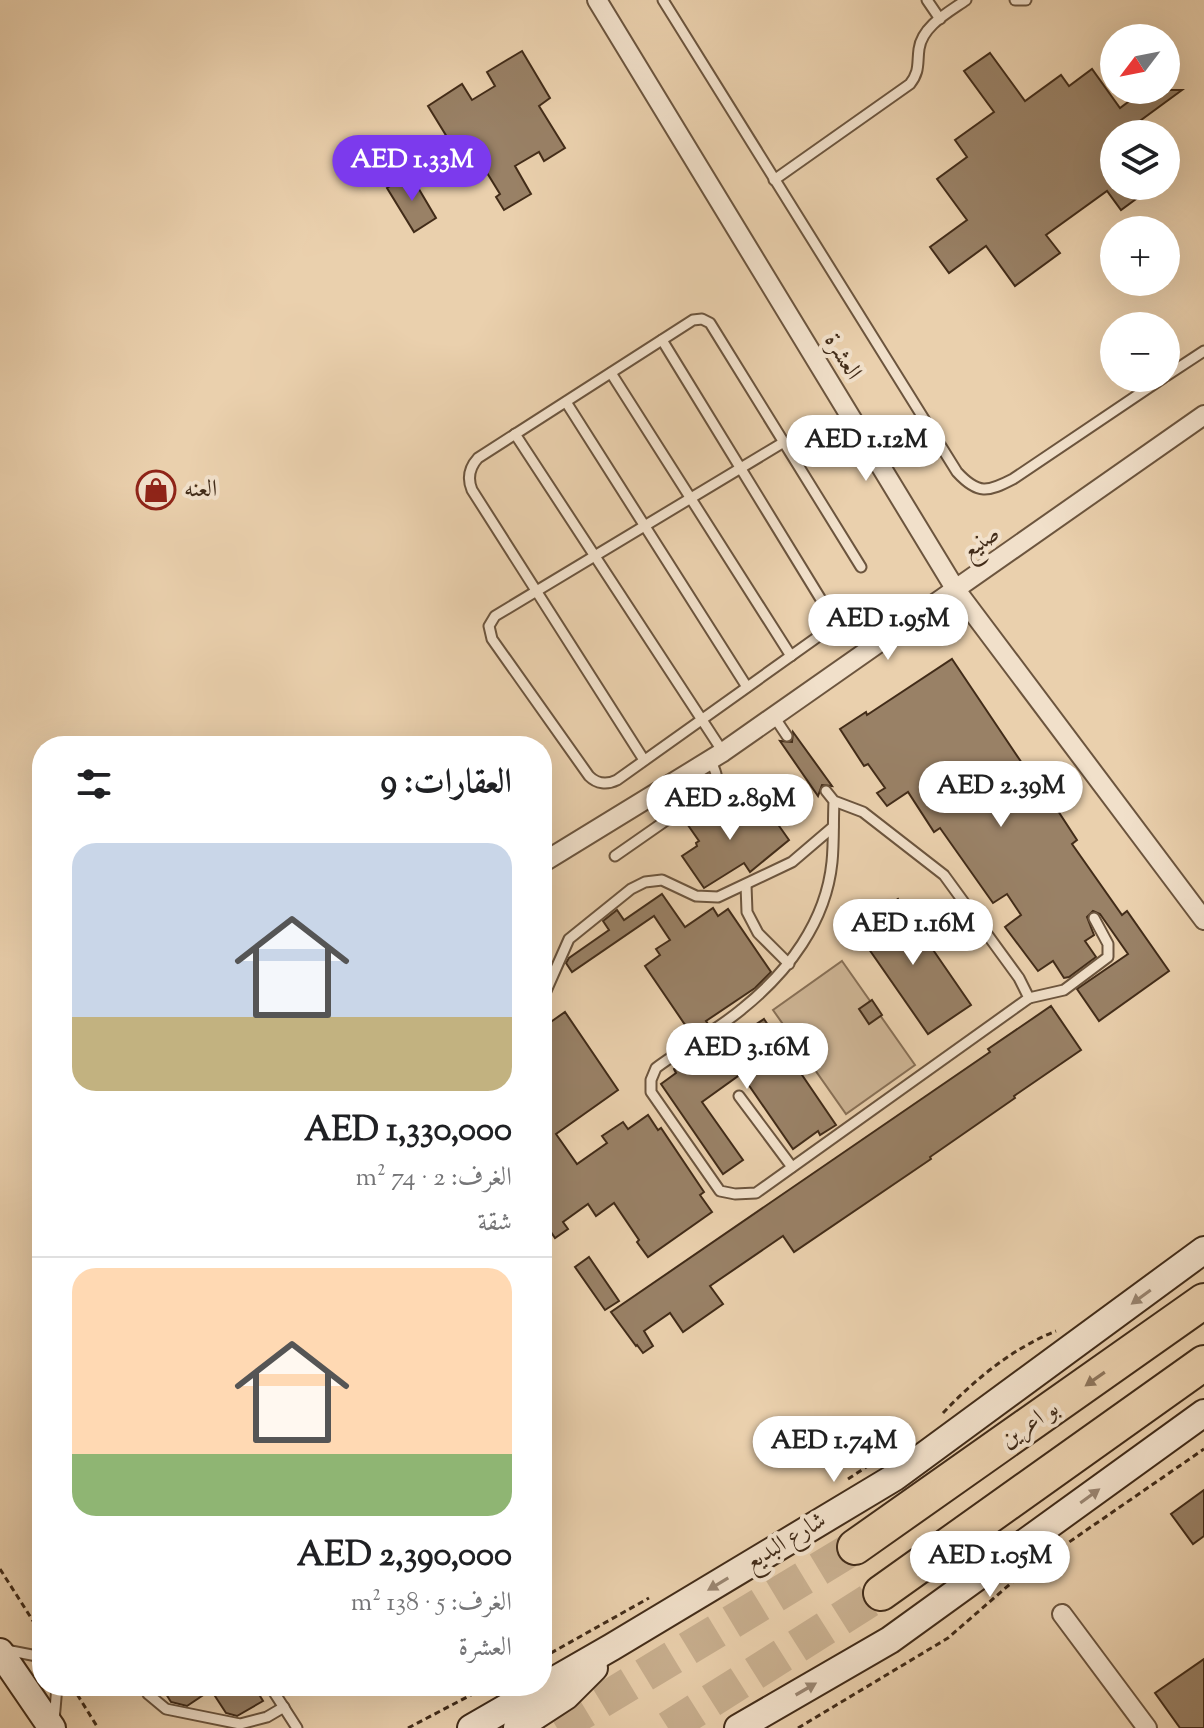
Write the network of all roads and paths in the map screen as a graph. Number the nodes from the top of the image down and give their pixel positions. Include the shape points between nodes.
1 (597, 0) edge
2 (663, 0) edge
3 (927, 0) edge
4 (965, 0) edge
5 (1015, 0) edge
6 (1026, 0) edge
7 (940, 19) junction
8 (774, 180) junction
9 (662, 340) junction
10 (1204, 351) edge
11 (1180, 367) edge
12 (611, 373) junction
13 (1142, 392) edge
14 (566, 402) junction
15 (1204, 415) edge
16 (515, 434) junction
17 (784, 442) junction
18 (741, 468) junction
19 (691, 498) junction
20 (645, 526) junction
21 (594, 556) junction
22 (861, 567) dead end
23 (956, 590) junction
24 (536, 591) junction
25 (868, 601) dead end
26 (836, 624) junction
27 (791, 656) junction
28 (747, 687) junction
29 (773, 715) junction
30 (701, 720) junction
31 (787, 736) dead end
32 (716, 756) junction
33 (644, 760) junction
34 (826, 791) dead end
35 (834, 801) junction
36 (833, 827) junction
37 (615, 856) dead end
38 (552, 857) edge
39 (746, 885) junction
40 (1094, 918) dead end
41 (1204, 920) edge
42 (789, 964) junction
43 (552, 977) edge
44 (1029, 998) junction
45 (739, 1096) dead end
46 (792, 1167) junction
47 (1204, 1250) edge
48 (1204, 1301) edge
49 (1069, 1326) dead end
50 (1204, 1363) edge
51 (1204, 1413) edge
52 (939, 1418) dead end
53 (904, 1442) dead end
54 (1204, 1449) edge
55 (843, 1482) dead end
56 (855, 1547) tunnel mouth
57 (0, 1569) edge
58 (881, 1593) tunnel mouth
59 (652, 1596) dead end
60 (1062, 1614) dead end
61 (32, 1619) edge
62 (612, 1647) junction
63 (0, 1649) edge
64 (552, 1652) edge
65 (32, 1656) edge
66 (552, 1681) edge
67 (56, 1696) edge
68 (78, 1696) edge
69 (150, 1696) edge
70 (277, 1696) edge
71 (469, 1696) edge
72 (527, 1696) edge
73 (284, 1707) junction
74 (53, 1728) edge
75 (98, 1728) edge
76 (297, 1728) edge
77 (408, 1728) edge
78 (471, 1728) edge
79 (517, 1728) edge
80 (738, 1728) edge
81 (798, 1728) edge
82 (1147, 1728) edge

1 - 23 street, العشرة
2 - 8 lane
3 - 7 lane
4 - 7 lane
5 - 6 lane
7 - 8 lane via 923,34 920,71 910,84
8 - 13 lane via 969,485 983,490 1013,479
9 - 12 lane
9 - 17 lane via 693,320 710,323
9 - 18 lane
10 - 11 lane
12 - 14 lane
12 - 19 lane
14 - 16 lane
14 - 20 lane
15 - 23 street, صنيع
16 - 21 lane
16 - 24 lane via 472,464 469,484
17 - 18 lane
17 - 22 lane
18 - 19 lane
18 - 26 lane
19 - 20 lane
19 - 27 lane
20 - 21 lane
20 - 28 lane
21 - 24 lane
21 - 30 lane
23 - 29 street, صنيع
23 - 41 street, العشرة
24 - 33 lane
24 - 33 lane via 495,616 489,626 492,639 593,780 612,782
25 - 26 lane
26 - 27 lane
27 - 28 lane
28 - 30 lane
29 - 31 lane
29 - 32 street, صنيع
30 - 32 lane
30 - 33 lane
32 - 37 lane via 714,787
32 - 38 street, صنيع
34 - 35 lane
35 - 36 lane
35 - 44 lane via 863,812 944,875
36 - 39 lane via 792,862
36 - 42 lane via 825,897
39 - 42 lane via 747,912 758,933
39 - 43 lane via 718,897 696,896 662,880 645,882 569,939
40 - 44 lane via 1108,944 1108,957 1064,990
42 - 46 lane via 741,1010 656,1068 651,1092 720,1191 756,1193
44 - 46 lane
45 - 46 lane
47 -> 62 main road, شارع البديع via 895,1477
48 -> 56 highway, بو اعرين
49 - 52 path via 1016,1352
50 - 58 highway, بو اعرين
80 -> 51 main road via 890,1640
53 - 55 path
54 - 81 path via 1017,1578 948,1638
57 - 61 path
59 - 64 path
60 - 82 street
62 - 66 main road, شارع البديع
62 - 79 main road via 566,1696
63 - 65 lane
63 - 74 main road
67 - 74 lane
68 - 75 path
69 - 73 lane via 166,1709 240,1724
70 - 73 lane
71 - 77 path
72 - 78 main road, شارع البديع
73 - 76 lane

